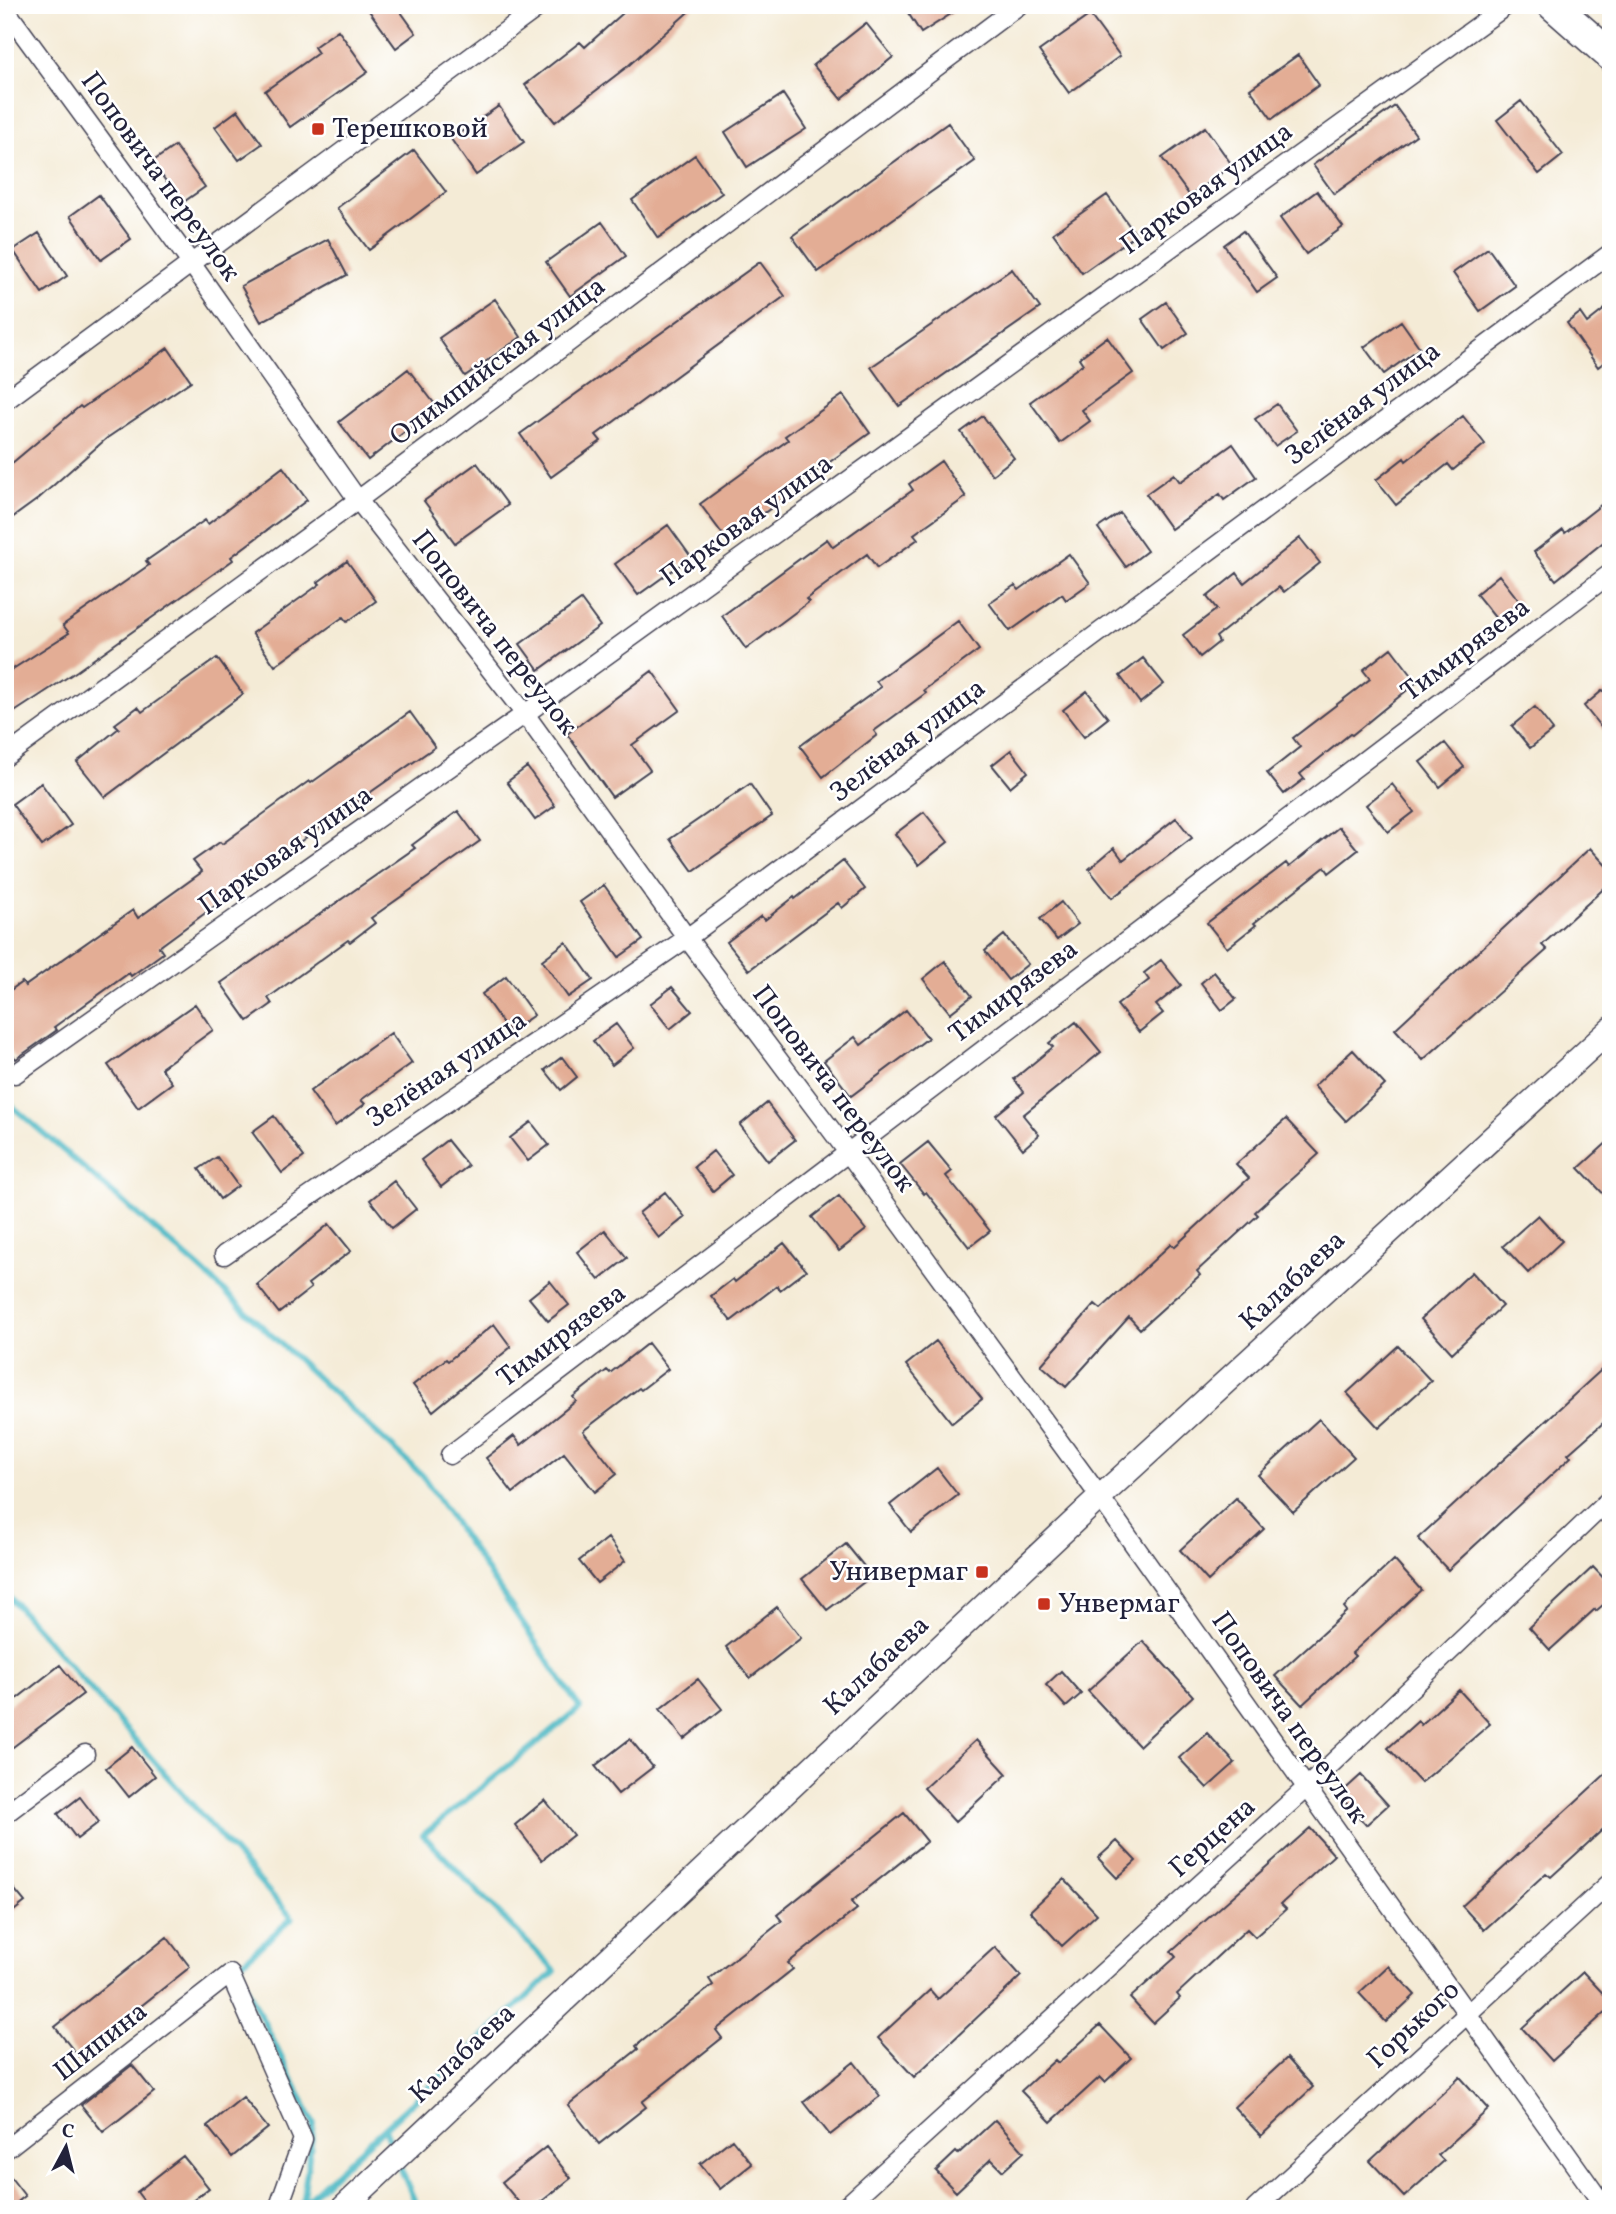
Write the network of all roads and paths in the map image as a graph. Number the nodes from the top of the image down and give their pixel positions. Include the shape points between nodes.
1 (541, 5) edge
2 (1019, 5) edge
3 (1507, 5) edge
4 (1553, 5) edge
5 (5, 9) edge
6 (1611, 57) edge
7 (1611, 253) edge
8 (191, 263) junction
9 (5, 401) edge
10 (358, 500) junction
11 (1611, 573) edge
12 (525, 714) junction
13 (5, 757) edge
14 (687, 938) junction
15 (1611, 1029) edge
16 (15, 1074) dead end
17 (847, 1151) junction
18 (224, 1255) dead end
19 (450, 1455) dead end
20 (1100, 1497) junction
21 (1611, 1498) edge
22 (85, 1754) dead end
23 (1306, 1788) junction
24 (5, 1814) edge
25 (1611, 1882) edge
26 (1466, 2012) junction
27 (5, 2150) edge
28 (278, 2209) edge
29 (342, 2209) edge
30 (843, 2209) edge
31 (1255, 2209) edge
32 (1606, 2209) edge

1 - 8 street
2 - 10 street, Олимпийская улица
3 - 12 street, Парковая улица
4 - 6 highway
5 - 8 street, Поповича переулок
7 - 14 street, Зелёная улица
8 - 9 street
8 - 10 street, Поповича переулок
10 - 12 street, Поповича переулок
10 - 13 street, Олимпийская улица
11 - 17 street, Тимирязева
12 - 14 street, Поповича переулок
12 - 16 street, Парковая улица
14 - 17 street, Поповича переулок
14 - 18 street, Зелёная улица
15 - 20 street, Калабаева
17 - 19 street, Тимирязева
17 - 20 street, Поповича переулок
20 - 23 street, Поповича переулок
20 - 29 street, Калабаева
21 - 23 street, Герцена
22 - 24 street
23 - 26 street, Поповича переулок
23 - 30 street, Герцена
25 - 26 street, Горького
26 - 31 street, Горького
26 - 32 street, Поповича переулок
27 - 28 street, Шипина via 230,1974 303,2138

